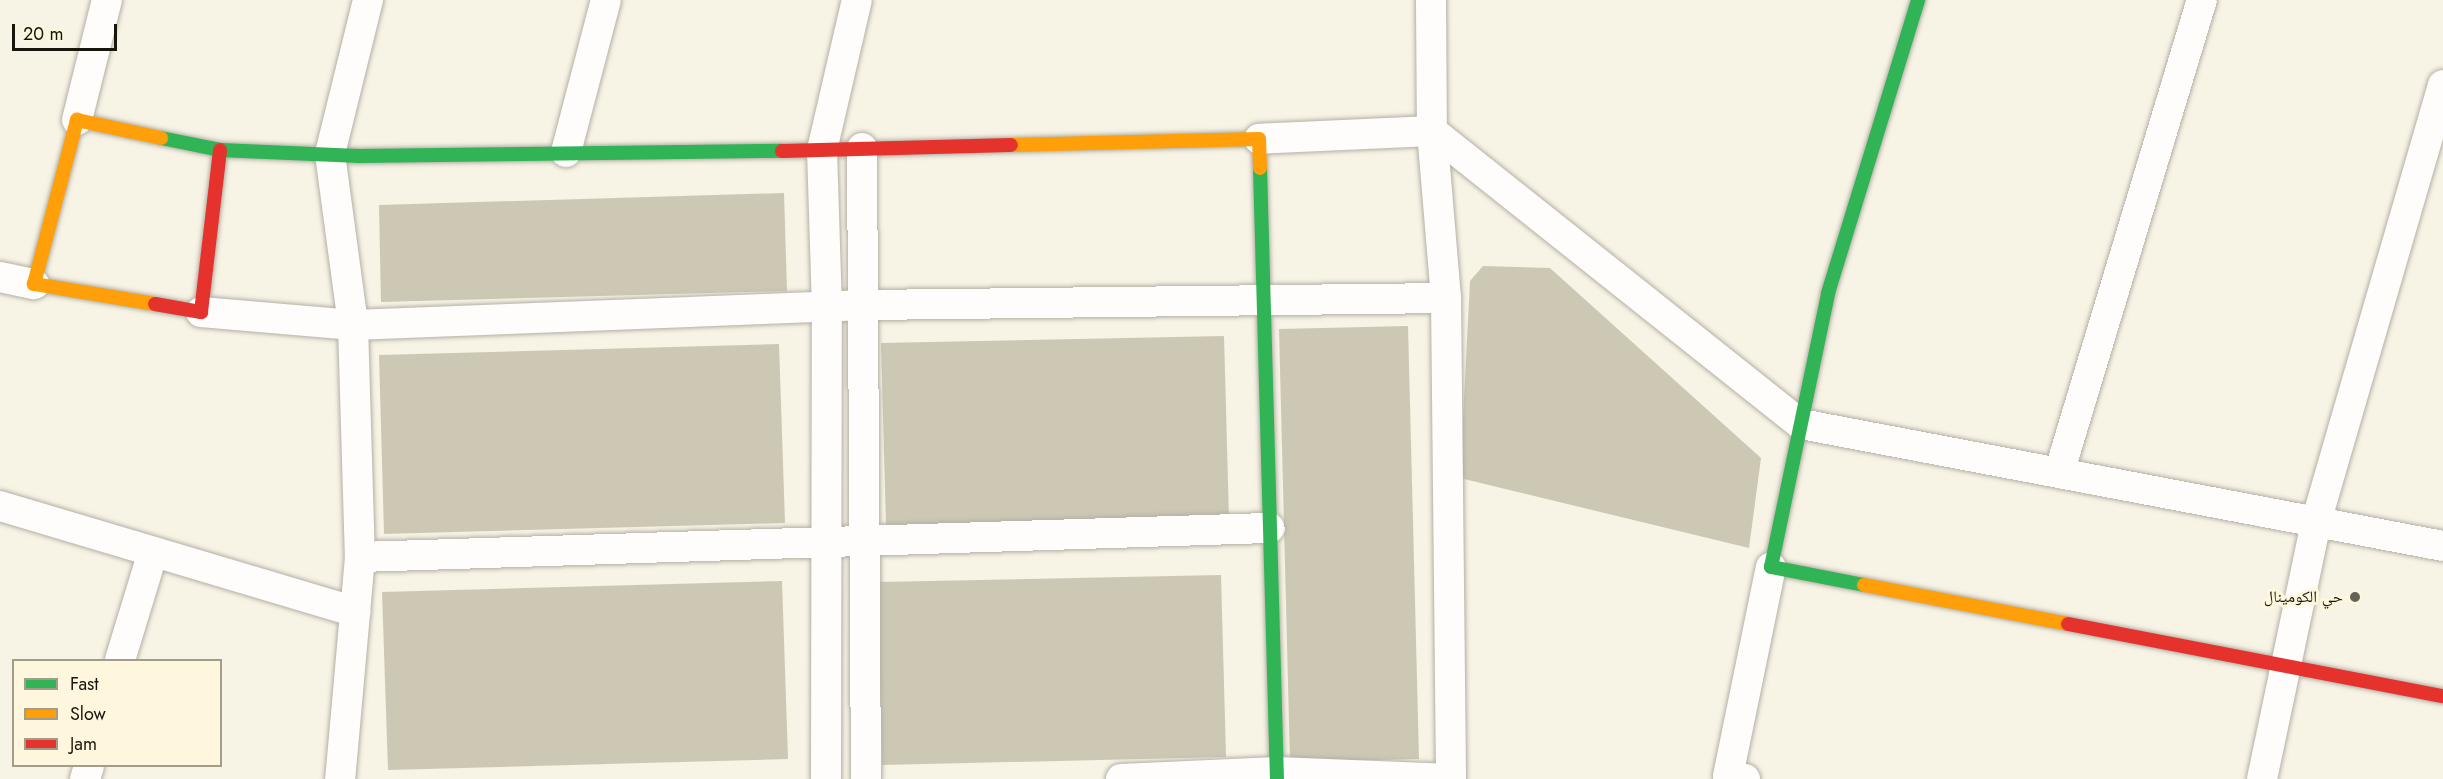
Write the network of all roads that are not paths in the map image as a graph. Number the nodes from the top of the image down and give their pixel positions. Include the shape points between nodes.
1 (107, 0) edge
2 (368, 0) edge
3 (606, 0) edge
4 (857, 0) edge
5 (1431, 0) edge
6 (1918, 0) edge
7 (2202, 0) edge
8 (2443, 85) edge
9 (77, 120) junction
10 (1432, 131) junction
11 (1259, 139) junction
12 (862, 148) junction
13 (220, 150) junction
14 (822, 150) junction
15 (566, 152) junction
16 (330, 154) junction
17 (0, 277) edge
18 (34, 284) junction
19 (1263, 298) junction
20 (1446, 298) junction
21 (866, 305) junction
22 (827, 309) junction
23 (201, 312) junction
24 (353, 325) junction
25 (1801, 423) junction
26 (2059, 473) junction
27 (0, 506) edge
28 (2316, 522) junction
29 (1270, 528) junction
30 (864, 544) junction
31 (824, 545) junction
32 (2443, 546) edge
33 (153, 552) junction
34 (360, 557) junction
35 (1771, 567) junction
36 (356, 612) junction
37 (120, 659) edge
38 (2284, 665) junction
39 (2443, 696) edge
40 (1277, 776) edge
41 (1451, 778) edge
42 (1733, 778) edge
43 (340, 779) edge
44 (826, 779) edge
45 (866, 779) edge
46 (1121, 779) edge
47 (2262, 779) edge

1 - 9 street
2 - 16 street
3 - 15 street
4 - 14 street
5 - 10 street
6 - 25 street via 1828,293
7 - 26 street
8 - 28 street
9 - 13 street
9 - 18 street
10 - 11 street
10 - 20 street
10 - 25 street
11 - 12 street
11 - 19 street
12 - 14 street
12 - 21 street
13 - 16 street
13 - 23 street
14 - 15 street
14 - 22 street
15 - 16 street
16 - 24 street
17 - 18 street
18 - 23 street
19 - 20 street
19 - 21 street
19 - 29 street
20 - 41 street
21 - 22 street
21 - 30 street
22 - 24 street
22 - 31 street
23 - 24 street
24 - 34 street
25 - 26 street
25 - 35 street
26 - 28 street
27 - 33 street
28 - 32 street
28 - 38 street
29 - 30 street
29 - 40 street
30 - 31 street
30 - 45 street
31 - 34 street
31 - 44 street
33 - 36 street
33 - 37 street
34 - 36 street
35 - 38 street
35 - 42 street
36 - 43 street
38 - 39 street
38 - 47 street
40 - 41 street
40 - 46 street

